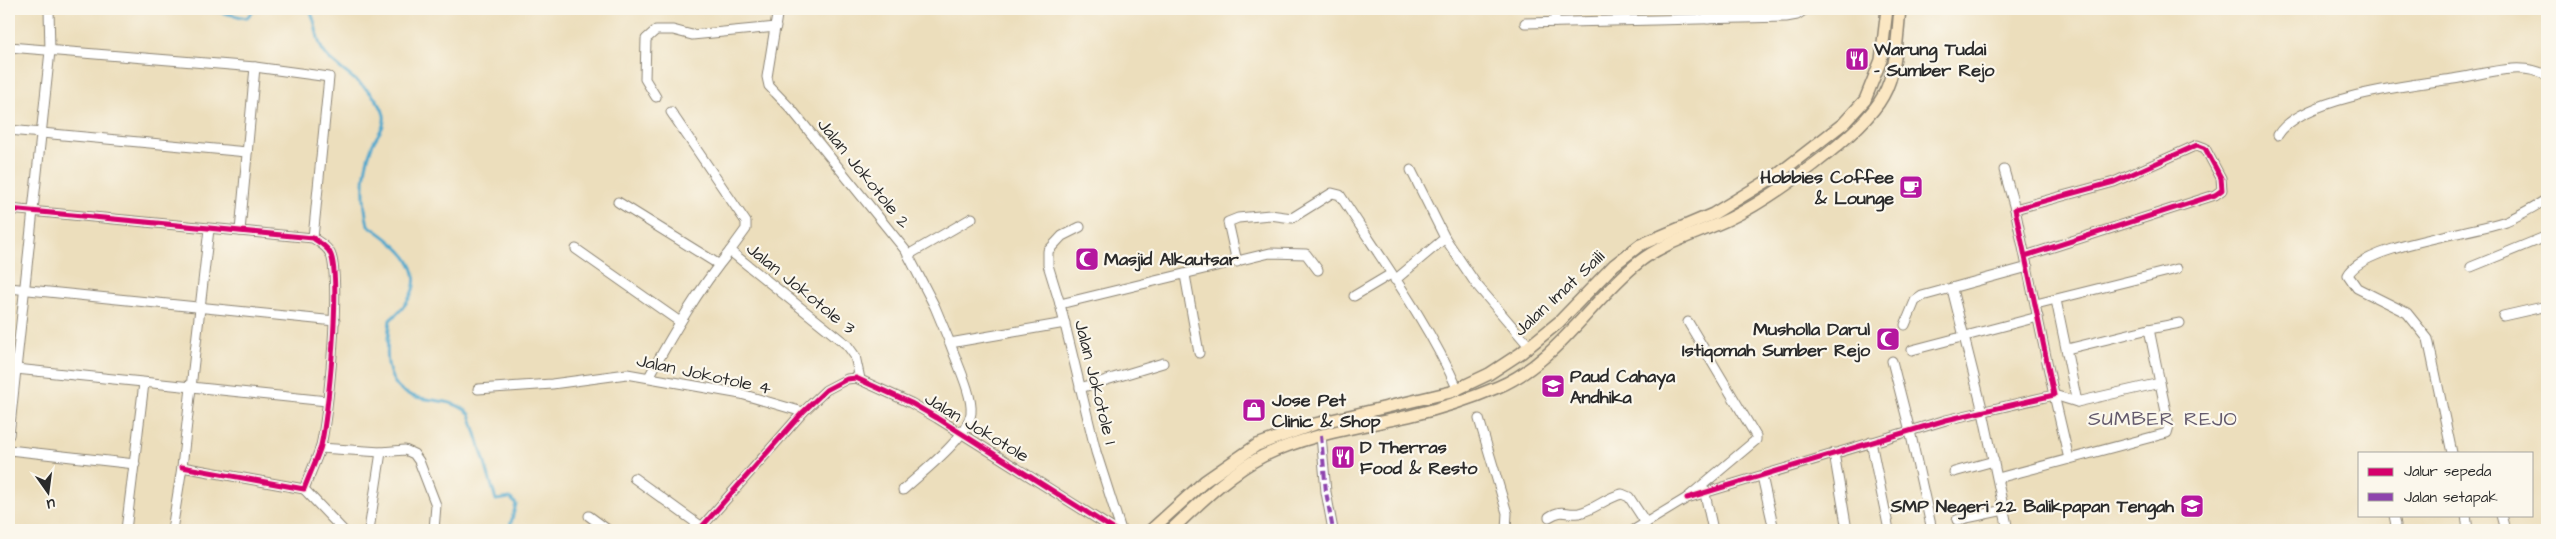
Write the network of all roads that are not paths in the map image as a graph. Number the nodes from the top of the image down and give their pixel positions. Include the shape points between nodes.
1 (49, 9) edge
2 (778, 9) edge
3 (1555, 9) edge
4 (1708, 9) edge
5 (1806, 9) edge
6 (1887, 9) edge
7 (1900, 9) edge
8 (1768, 13) edge
9 (1708, 19) junction
10 (1555, 22) junction
11 (1524, 23) dead end
12 (776, 27) junction
13 (9, 48) edge
14 (50, 51) junction
15 (255, 68) junction
16 (2547, 76) edge
17 (656, 97) dead end
18 (671, 112) dead end
19 (9, 130) edge
20 (41, 133) junction
21 (2278, 135) dead end
22 (247, 152) junction
23 (1411, 170) dead end
24 (2004, 170) dead end
25 (2547, 199) edge
26 (618, 202) dead end
27 (9, 209) edge
28 (2015, 209) junction
29 (34, 211) junction
30 (972, 218) dead end
31 (1690, 223) junction
32 (1080, 227) dead end
33 (209, 229) junction
34 (240, 231) junction
35 (1696, 234) junction
36 (2547, 236) edge
37 (313, 238) junction
38 (1445, 238) junction
39 (576, 248) dead end
40 (730, 251) junction
41 (908, 256) junction
42 (2026, 256) junction
43 (1239, 262) junction
44 (718, 264) junction
45 (2471, 266) dead end
46 (2028, 267) junction
47 (2178, 269) dead end
48 (1318, 270) dead end
49 (1185, 275) junction
50 (1393, 277) junction
51 (9, 288) edge
52 (1952, 289) junction
53 (25, 290) junction
54 (1354, 296) dead end
55 (2056, 300) junction
56 (1060, 304) junction
57 (2036, 304) junction
58 (2547, 306) edge
59 (200, 307) junction
60 (2038, 316) junction
61 (2503, 316) dead end
62 (335, 321) junction
63 (680, 322) junction
64 (1688, 322) dead end
65 (1065, 323) junction
66 (2180, 323) dead end
67 (1905, 325) dead end
68 (2149, 329) junction
69 (1963, 336) junction
70 (950, 343) junction
71 (1529, 346) junction
72 (2067, 349) junction
73 (1912, 350) dead end
74 (1199, 353) dead end
75 (1892, 361) dead end
76 (1164, 363) dead end
77 (16, 368) junction
78 (648, 377) junction
79 (860, 379) junction
80 (144, 383) junction
81 (2160, 383) junction
82 (191, 388) junction
83 (1080, 388) junction
84 (478, 389) dead end
85 (1458, 390) junction
86 (2054, 395) junction
87 (327, 401) junction
88 (2077, 402) junction
89 (803, 412) junction
90 (1983, 412) junction
91 (1479, 419) dead end
92 (1910, 431) junction
93 (9, 435) edge
94 (961, 435) junction
95 (1321, 435) junction
96 (1871, 442) junction
97 (320, 448) junction
98 (9, 450) edge
99 (381, 452) junction
100 (2452, 452) edge
101 (1834, 453) junction
102 (2069, 459) junction
103 (1994, 461) junction
104 (135, 464) junction
105 (182, 467) junction
106 (1954, 472) dead end
107 (1762, 476) junction
108 (634, 478) dead end
109 (1998, 478) junction
110 (304, 488) junction
111 (903, 490) dead end
112 (1705, 494) junction
113 (1687, 498) junction
114 (2004, 510) junction
115 (589, 516) dead end
116 (2394, 516) edge
117 (2466, 516) edge
118 (2502, 516) edge
119 (1548, 517) dead end
120 (1957, 520) dead end
121 (1646, 524) junction
122 (701, 529) edge
123 (126, 530) edge
124 (172, 530) edge
125 (343, 530) edge
126 (369, 530) edge
127 (434, 530) edge
128 (608, 530) edge
129 (1115, 530) edge
130 (1121, 530) edge
131 (1151, 530) edge
132 (1171, 530) edge
133 (1333, 530) edge
134 (1506, 530) edge
135 (1634, 530) edge
136 (1713, 530) edge
137 (1774, 530) edge
138 (1847, 530) edge
139 (1889, 530) edge
140 (1932, 530) edge
141 (2008, 530) edge
142 (2393, 530) edge
143 (2468, 530) edge
144 (2505, 530) edge

1 - 14 street
2 - 12 street, Jalan Jokotole 2
3 - 10 street
4 - 9 street
5 - 8 street via 1797,15
6 - 31 main road, Jalan Imat Saili via 1882,60 1865,100 1854,114 1777,175 1727,206
7 - 35 main road, Jalan Imat Saili via 1890,76 1884,94 1867,118 1748,210
8 - 9 street
9 - 10 street
10 - 11 street
12 - 17 street via 692,35 656,30 648,36 645,79
12 - 41 street, Jalan Jokotole 2 via 767,76 769,86 792,110
13 - 14 street
14 - 15 street
14 - 20 street
15 - 22 street
15 - 37 street via 330,78
16 - 21 street via 2533,69 2511,70 2395,86 2351,96 2307,113 2283,127
18 - 40 street, Jalan Jokotole 3 via 746,222 746,229
19 - 20 street
20 - 22 street
20 - 29 street
22 - 34 street
23 - 38 street
24 - 28 street
25 - 100 street via 2506,221 2436,236 2357,264 2348,275 2357,288 2407,313 2428,339
26 - 44 street, Jalan Jokotole 3
27 - 29 street
28 - 42 street
28 - 42 street via 2114,182 2197,145 2205,148 2221,178 2222,190 2215,195
29 - 33 street
29 - 53 street
30 - 41 street
31 - 35 main road
31 - 71 main road, Jalan Imat Saili via 1627,254 1559,322
32 - 56 street via 1062,236 1048,251 1048,265
33 - 34 street
33 - 59 street
34 - 37 street
35 - 95 main road, Jalan Imat Saili via 1640,261 1548,352 1501,386 1418,414
36 - 45 street
37 - 62 street via 331,253
38 - 50 street
38 - 71 street via 1476,284
39 - 63 street
40 - 44 street, Jalan Jokotole 3
40 - 79 street, Jalan Jokotole 3 via 847,345 855,356
41 - 70 street, Jalan Jokotole 2
42 - 46 street
43 - 48 street, Jalan Jokotole 1 via 1270,253 1299,252 1309,256
43 - 49 street, Jalan Jokotole 1
43 - 50 street via 1228,222 1270,215 1292,218 1336,193
44 - 63 street, Jalan Jokotole 3
46 - 52 street
46 - 57 street
47 - 55 street
49 - 56 street, Jalan Jokotole 1
49 - 74 street
50 - 54 street
50 - 85 street via 1434,343
51 - 53 street
52 - 67 street via 1918,298
52 - 69 street
53 - 59 street
53 - 77 street
55 - 57 street
55 - 72 street
56 - 65 street, Jalan Jokotole 1
57 - 60 street
58 - 61 street
59 - 62 street
59 - 82 street
60 - 69 street
60 - 86 street
62 - 87 street
63 - 78 street, Jalan Jokotole 3
64 - 113 street via 1757,438
65 - 70 street
65 - 83 street, Jalan Jokotole 1
66 - 68 street
68 - 72 street
68 - 81 street
69 - 73 street
69 - 90 street
70 - 94 street, Jalan Jokotole 2 via 970,404 969,420
71 - 85 main road, Jalan Imat Saili via 1489,374
72 - 88 street
75 - 92 street
76 - 83 street
77 - 80 street
77 - 93 street
78 - 84 street, Jalan Jokotole 4 via 612,375 552,384
78 - 89 street, Jalan Jokotole 4 via 741,394
79 - 89 street via 852,378 832,386
79 - 94 street, Jalan Jokotole via 911,403
80 - 82 street
80 - 104 street
81 - 88 street
81 - 102 street via 2169,426 2167,433
82 - 87 street
82 - 105 street
83 - 130 street, Jalan Jokotole 1
85 - 131 main road, Jalan Imat Saili via 1315,424 1257,445 1205,481
86 - 88 street
86 - 90 street
86 - 102 street
87 - 97 street
89 - 122 street
90 - 92 street
90 - 103 street
91 - 134 street via 1507,513
92 - 96 street
92 - 140 street
94 - 111 street
94 - 129 street, Jalan Jokotole
95 - 132 main road, Jalan Imat Saili via 1262,457 1219,486
95 - 133 street
96 - 101 street
96 - 139 street
97 - 99 street
97 - 110 street
98 - 104 street
99 - 126 street
99 - 127 street via 405,450 419,461 436,504
101 - 107 street
101 - 138 street
102 - 109 street
103 - 106 street
103 - 109 street
104 - 123 street
105 - 110 street
105 - 124 street
107 - 112 street
107 - 137 street
108 - 122 street
109 - 114 street
110 - 125 street
112 - 113 street
112 - 136 street
113 - 121 street
114 - 120 street
114 - 141 street
115 - 128 street
116 - 142 street via 2396,525
117 - 143 street
118 - 144 street
119 - 121 street via 1562,511 1585,511 1622,494 1629,497
121 - 135 street

